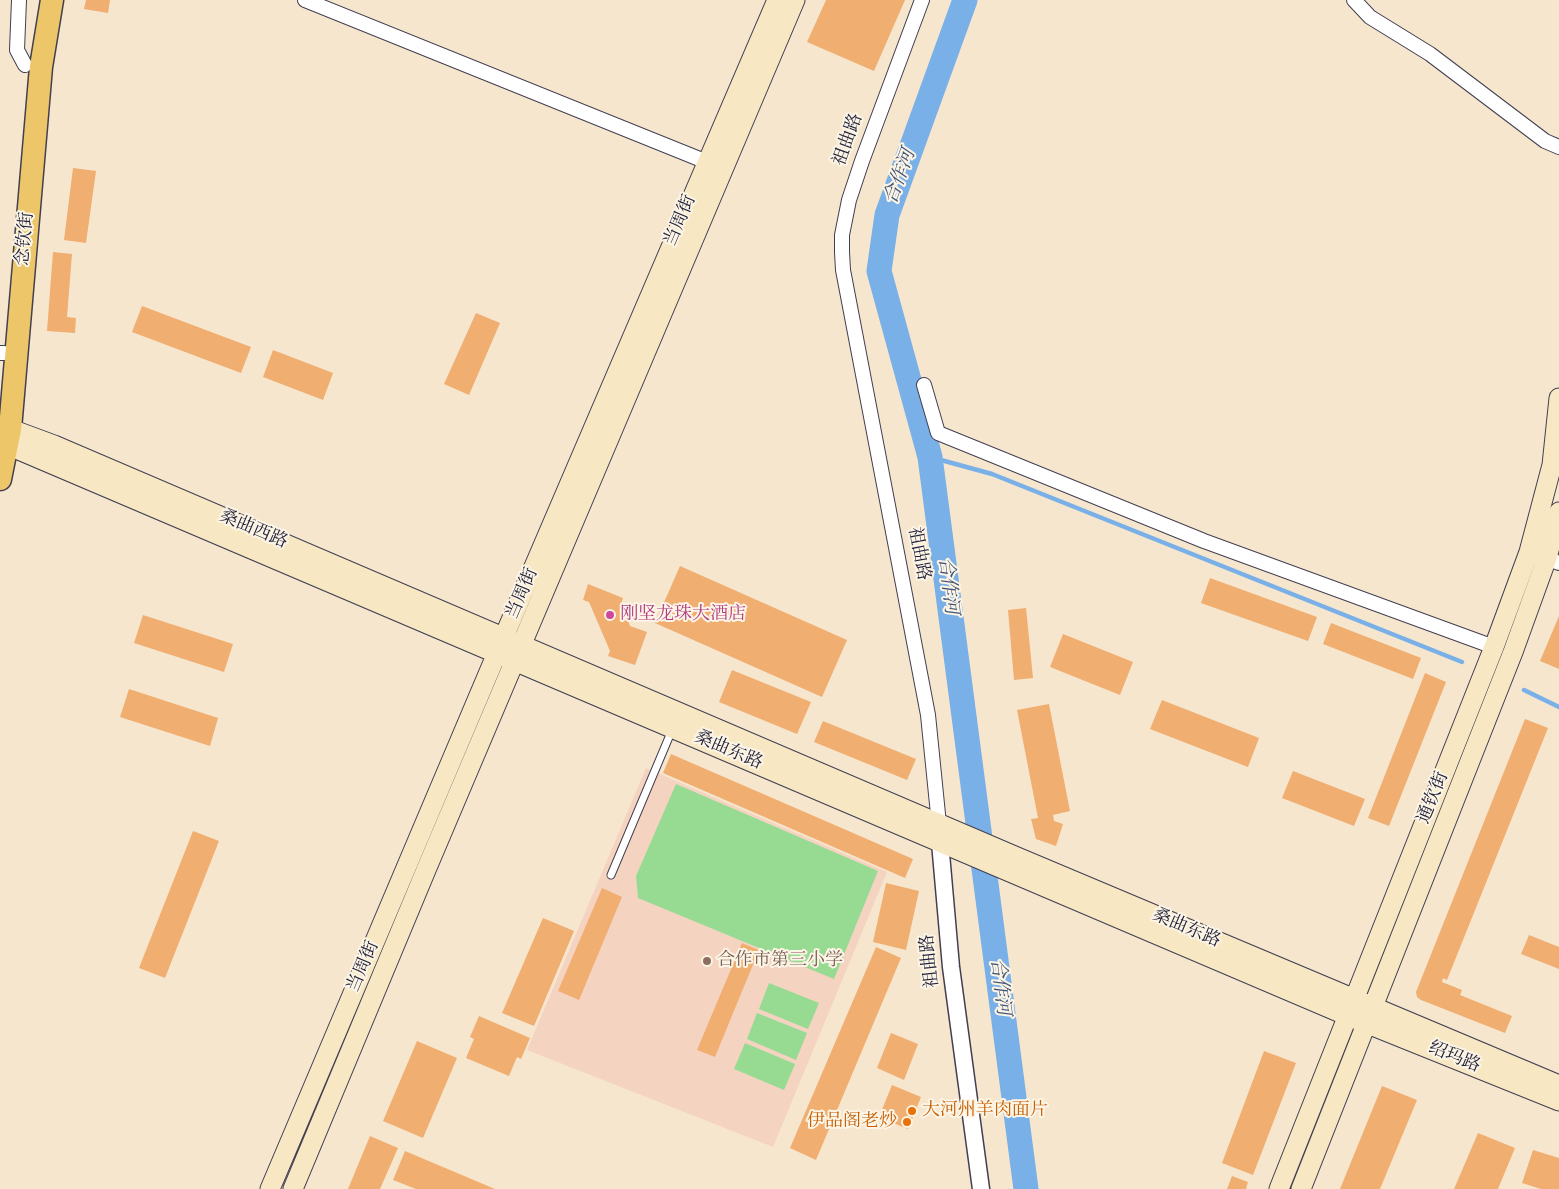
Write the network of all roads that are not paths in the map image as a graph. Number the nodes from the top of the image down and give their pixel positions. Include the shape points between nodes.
1 (19, 0) edge
2 (37, 0) edge
3 (52, 0) edge
4 (306, 0) edge
5 (777, 0) edge
6 (795, 0) edge
7 (922, 0) edge
8 (1354, 0) edge
9 (25, 65) junction
10 (1559, 147) edge
11 (706, 162) junction
12 (2, 353) edge
13 (924, 385) dead end
14 (0, 391) edge
15 (1559, 398) edge
16 (4, 435) edge
17 (0, 478) edge
18 (1559, 512) edge
19 (1528, 552) junction
20 (1553, 561) edge
21 (501, 645) junction
22 (1494, 647) junction
23 (518, 653) junction
24 (672, 728) junction
25 (948, 836) junction
26 (611, 875) dead end
27 (1351, 1008) junction
28 (1369, 1015) junction
29 (1559, 1085) edge
30 (1559, 1101) edge
31 (270, 1189) edge
32 (293, 1189) edge
33 (980, 1189) edge
34 (1279, 1189) edge
35 (1301, 1189) edge

1 - 9 street via 17,50
2 - 9 highway, 念钦街
3 - 16 highway, 念钦街 via 41,67
4 - 11 street
5 - 11 main road, 当周街
6 - 23 main road, 当周街
7 - 25 street, 祖曲路 via 849,200 842,252
8 - 10 street via 1370,17 1430,54 1545,141
9 - 12 highway, 念钦街
11 - 21 main road, 当周街
12 - 14 highway, 念钦街
13 - 22 street via 938,433 1204,541
15 - 19 main road, 通钦街 via 1552,465
16 - 17 highway, 念钦街
16 - 21 main road, 桑曲西路
18 - 20 main road
19 - 20 street
19 - 22 main road, 通钦街
20 - 28 main road via 1513,652
21 - 23 main road, 桑曲东路
21 - 31 main road, 当周街
22 - 27 main road, 通钦街
23 - 24 main road, 桑曲东路
23 - 25 main road, 桑曲东路
23 - 32 main road, 当周街
24 - 25 main road, 桑曲东路
24 - 26 lane
25 - 27 main road, 桑曲东路
25 - 33 street, 祖曲路 via 951,967
27 - 28 main road, 绍玛路
27 - 34 main road, 通钦街
28 - 29 main road, 绍玛路
28 - 30 main road, 绍玛路
28 - 35 main road

